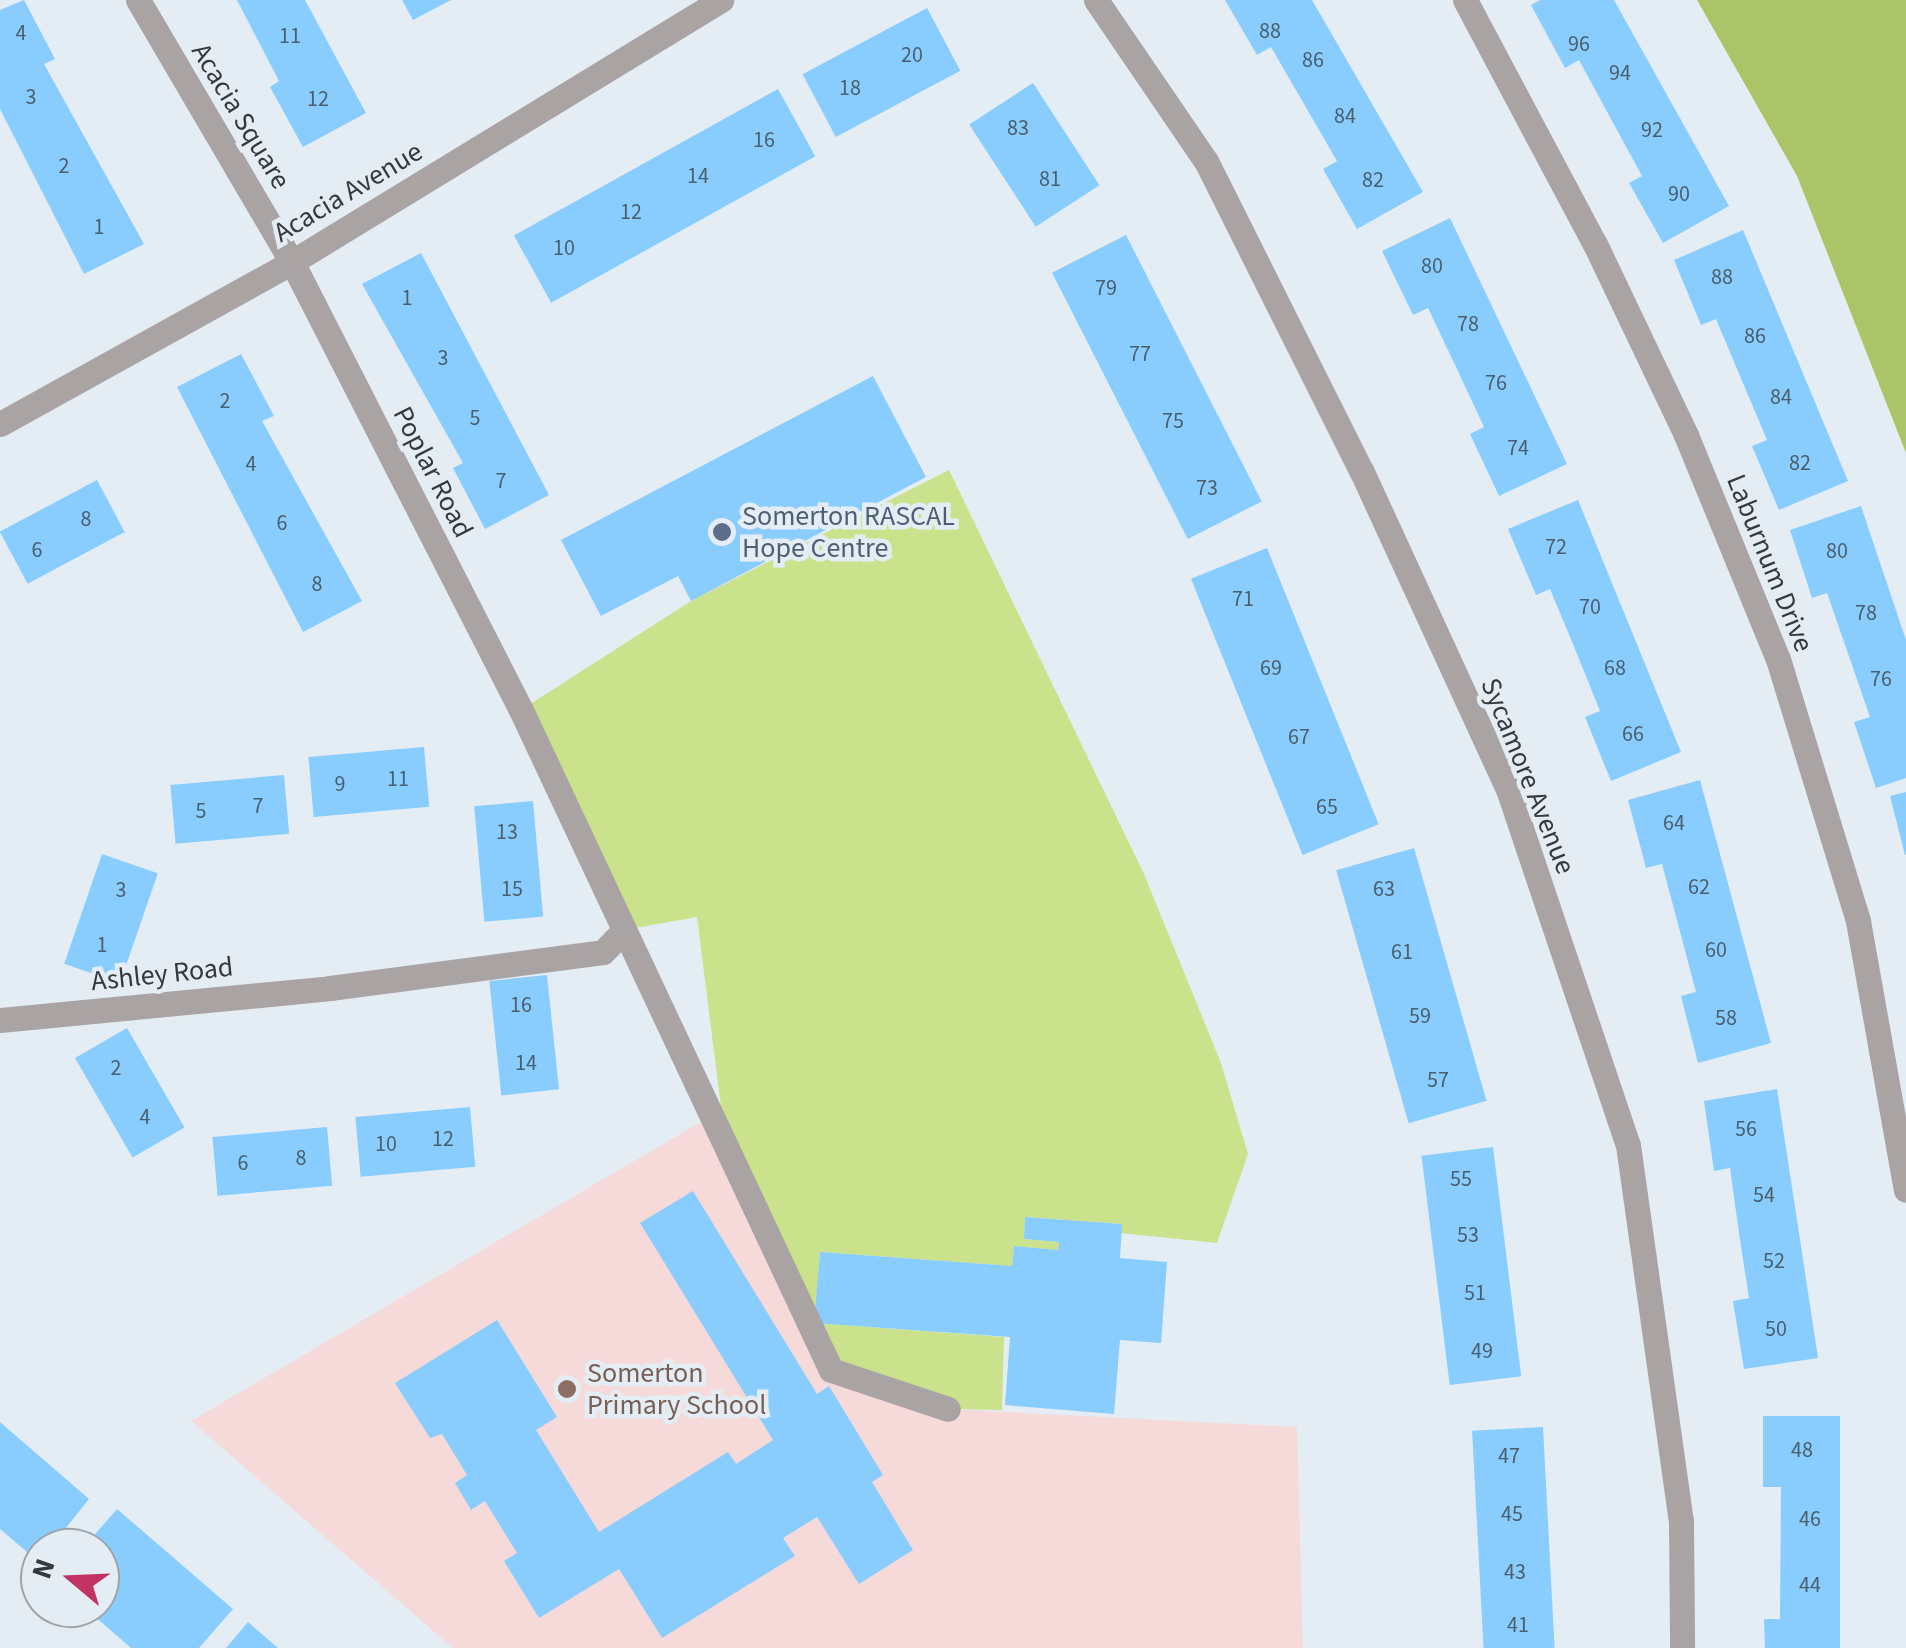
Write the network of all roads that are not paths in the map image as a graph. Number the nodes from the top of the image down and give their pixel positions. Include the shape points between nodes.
1 (138, 0) edge
2 (721, 0) edge
3 (1096, 0) edge
4 (1464, 0) edge
5 (292, 262) junction
6 (0, 424) edge
7 (624, 930) junction
8 (0, 1020) edge
9 (1906, 1190) edge
10 (948, 1409) dead end
11 (1682, 1648) edge

1 - 5 street, Acacia Square
2 - 5 street, Acacia Avenue
3 - 11 street, Sycamore Avenue via 1206,161 1362,472 1509,792 1628,1145 1681,1522
4 - 9 street, Laburnum Drive via 1661,383 1778,660 1858,920
5 - 6 street, Acacia Avenue
5 - 7 street, Poplar Road via 521,710
7 - 8 street, Ashley Road via 604,952 330,988
7 - 10 street, Poplar Road via 830,1370

